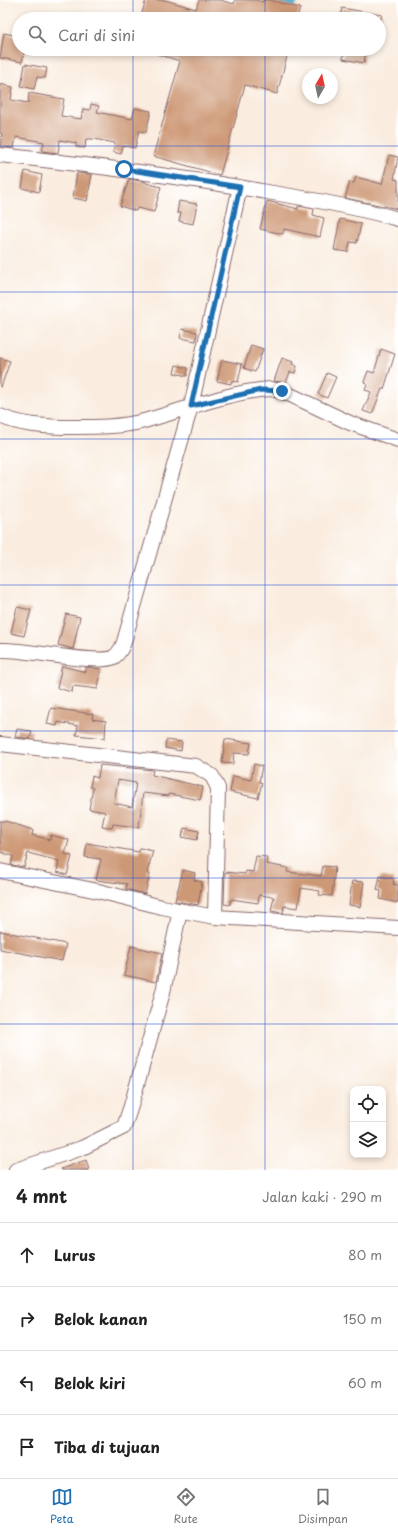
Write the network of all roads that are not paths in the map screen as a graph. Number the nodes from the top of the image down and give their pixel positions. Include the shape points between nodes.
1 (0, 155) edge
2 (240, 187) junction
3 (398, 219) edge
4 (191, 406) junction
5 (0, 416) edge
6 (398, 440) edge
7 (0, 650) edge
8 (0, 744) edge
9 (0, 871) edge
10 (180, 910) junction
11 (215, 917) junction
12 (398, 928) edge
13 (16, 1170) edge

1 - 2 street via 124,169
2 - 3 street via 322,201
2 - 4 street
4 - 5 street via 143,421 98,426 33,426
4 - 6 street via 270,389 282,391 350,423
4 - 7 street via 120,651 112,658 91,659
8 - 11 street via 196,766 212,776 218,788
9 - 10 street
10 - 11 street
10 - 13 street via 163,992 124,1127 82,1148
11 - 12 street

